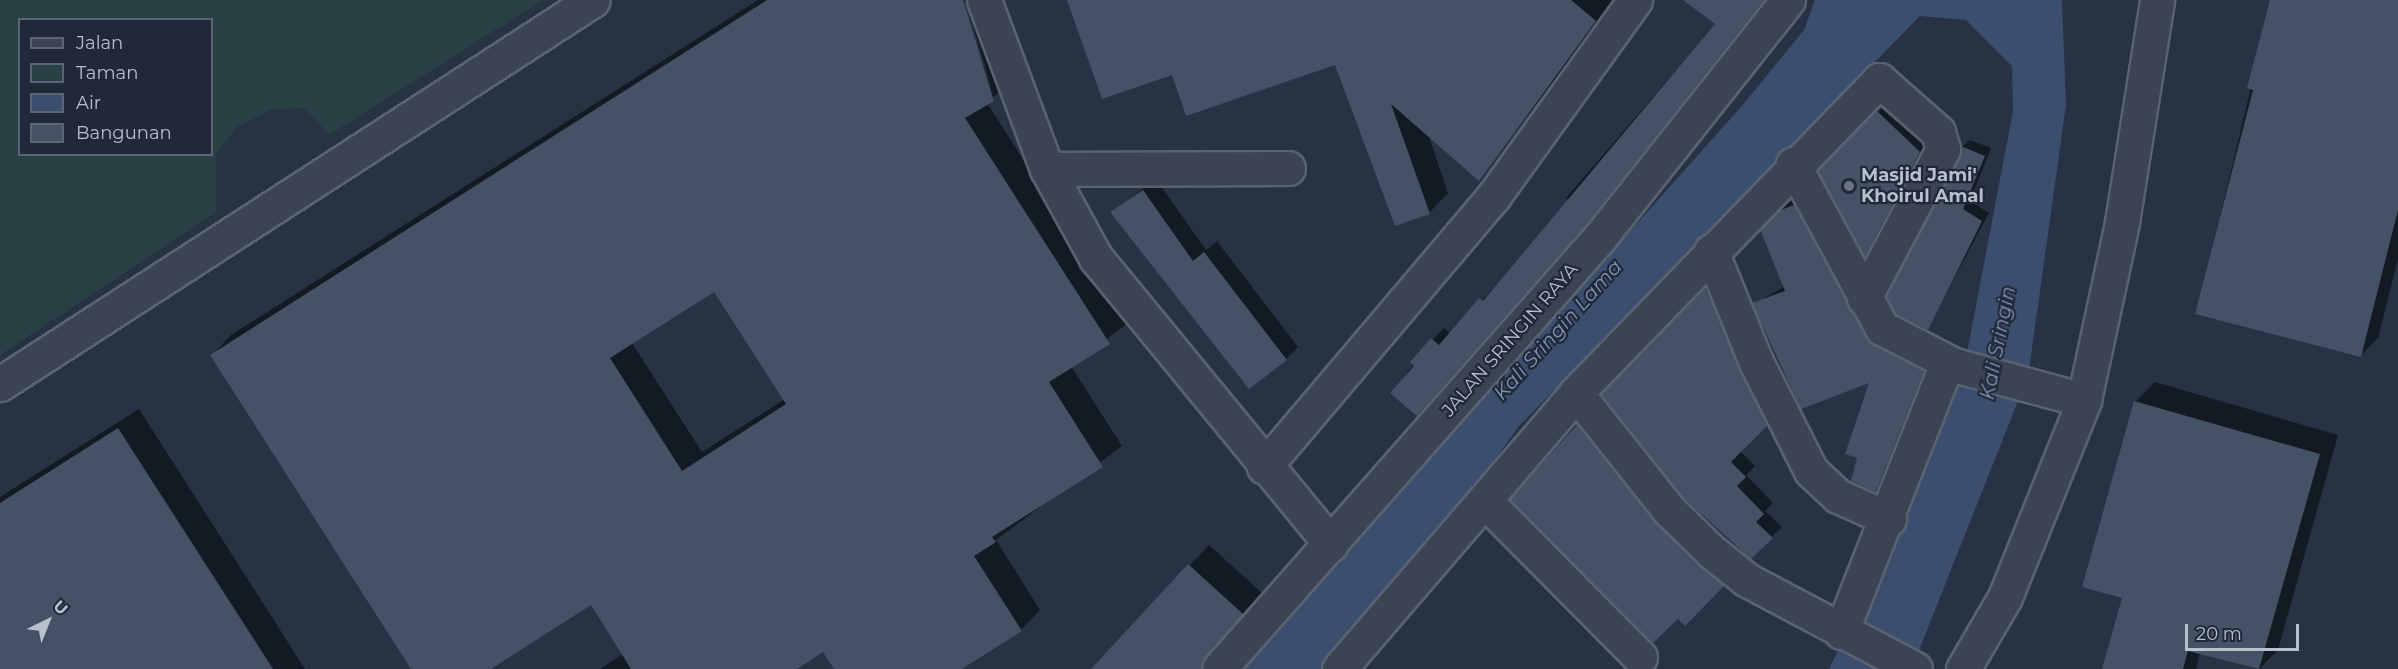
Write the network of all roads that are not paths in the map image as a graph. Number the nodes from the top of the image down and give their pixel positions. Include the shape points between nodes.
1 (593, 0) edge
2 (984, 0) edge
3 (1635, 0) edge
4 (1788, 0) edge
5 (2157, 0) edge
6 (1793, 164) junction
7 (1288, 168) dead end
8 (1047, 169) junction
9 (1711, 251) junction
10 (1864, 298) junction
11 (1950, 364) junction
12 (0, 384) edge
13 (1575, 393) junction
14 (2072, 398) junction
15 (1264, 467) junction
16 (1485, 501) junction
17 (1889, 519) junction
18 (1331, 544) junction
19 (1845, 634) junction
20 (1640, 657) dead end
21 (1219, 669) edge
22 (1339, 669) edge
23 (1915, 669) edge
24 (1963, 669) edge

1 - 12 street
2 - 8 street
3 - 15 street via 1493,196
4 - 18 street, JALAN SRINGIN RAYA via 1592,246
5 - 14 street via 2122,222
6 - 9 street
6 - 10 street
6 - 10 street via 1879,80 1943,140
7 - 8 street
8 - 15 street via 1096,258
9 - 13 street
9 - 17 street via 1756,362 1811,471 1838,496
10 - 11 street via 1882,328
11 - 14 street
11 - 17 street
13 - 16 street
13 - 19 street via 1670,511 1712,552 1747,580
14 - 24 street via 2005,597
15 - 18 street
16 - 20 street
16 - 22 street
17 - 19 street
18 - 21 street, JALAN SRINGIN RAYA
19 - 23 street

